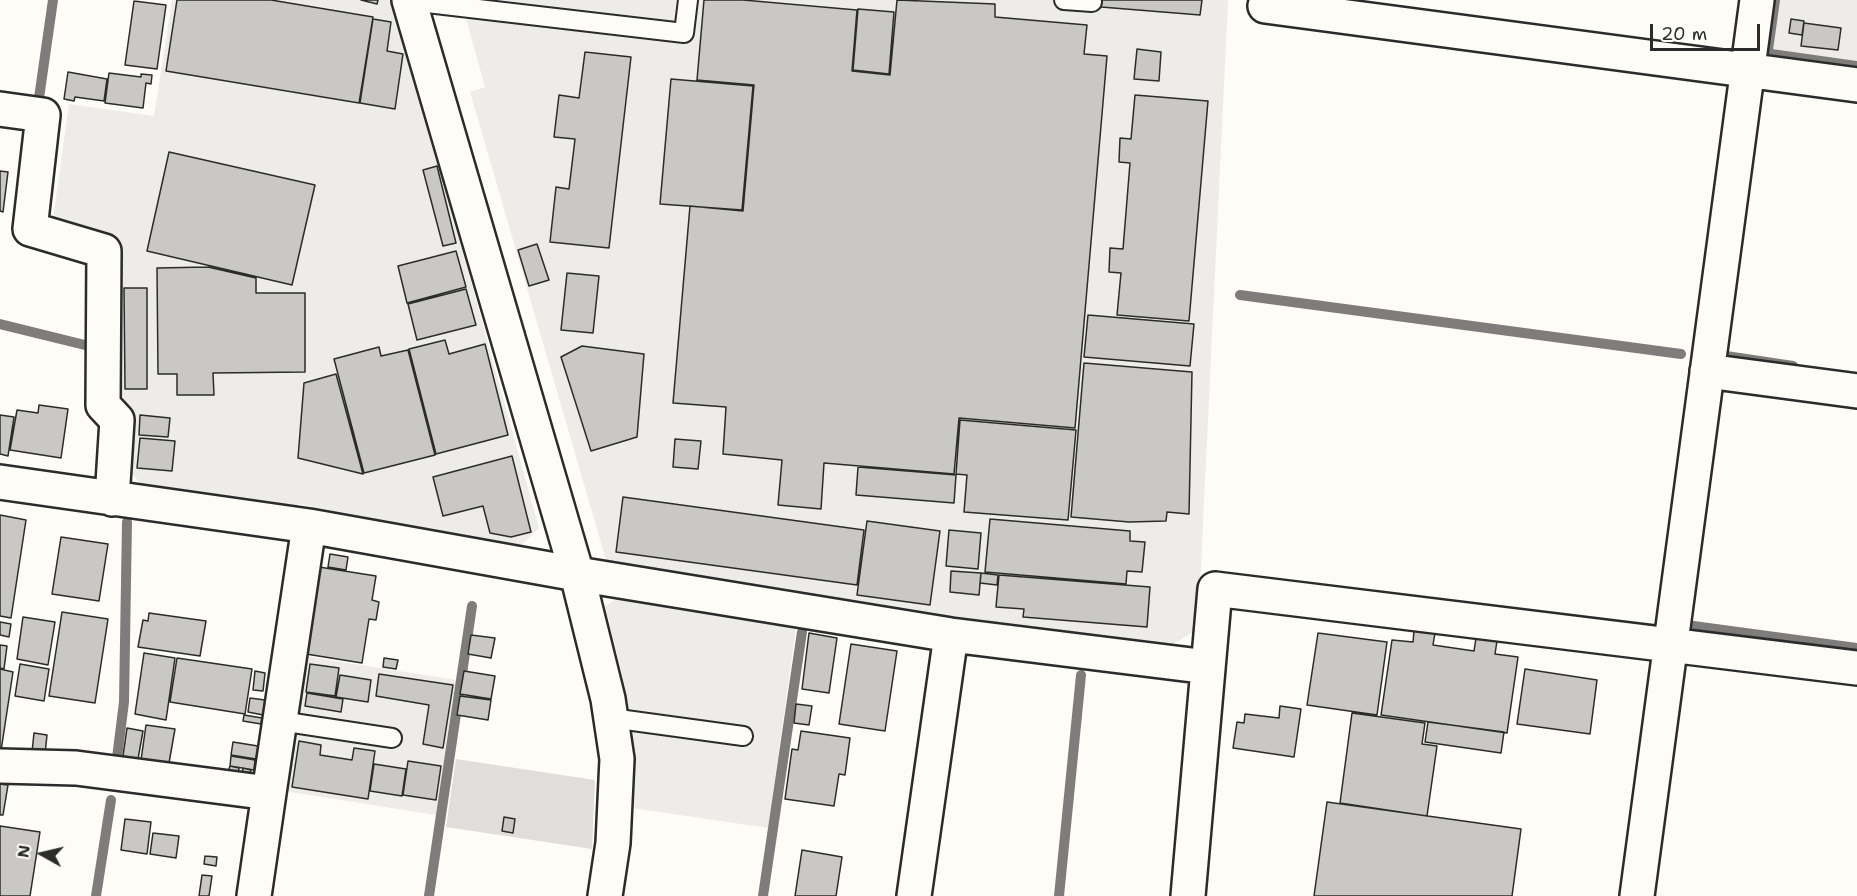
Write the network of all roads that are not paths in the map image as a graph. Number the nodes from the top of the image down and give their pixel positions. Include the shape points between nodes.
1 (688, 0) edge
2 (1064, 0) edge
3 (1757, 0) edge
4 (410, 1) edge
5 (1092, 2) dead end
6 (1265, 6) dead end
7 (1748, 70) junction
8 (1857, 85) edge
9 (0, 110) edge
10 (1707, 371) junction
11 (1857, 391) edge
12 (0, 482) edge
13 (112, 499) junction
14 (309, 526) junction
15 (577, 574) junction
16 (951, 634) junction
17 (1671, 643) junction
18 (1208, 667) junction
19 (1857, 668) edge
20 (611, 718) junction
21 (280, 721) junction
22 (743, 736) dead end
23 (392, 738) dead end
24 (0, 766) edge
25 (269, 793) junction
26 (254, 896) edge
27 (605, 896) edge
28 (914, 896) edge
29 (1188, 896) edge
30 (1637, 896) edge

1 - 4 lane via 684,33
2 - 5 lane
3 - 7 street
4 - 15 street
6 - 7 street
7 - 8 street
7 - 10 street
9 - 13 street via 43,116 30,230 104,251 104,405 117,420
10 - 11 street
10 - 17 street
12 - 13 street
13 - 14 street
14 - 15 street
14 - 21 street
15 - 16 street
15 - 20 street
16 - 18 street
16 - 28 street
17 - 18 street via 1215,589
17 - 19 street
17 - 30 street
18 - 29 street
20 - 22 lane
20 - 27 street via 616,759 613,843
21 - 23 lane
21 - 25 street
24 - 25 street via 76,768
25 - 26 street

